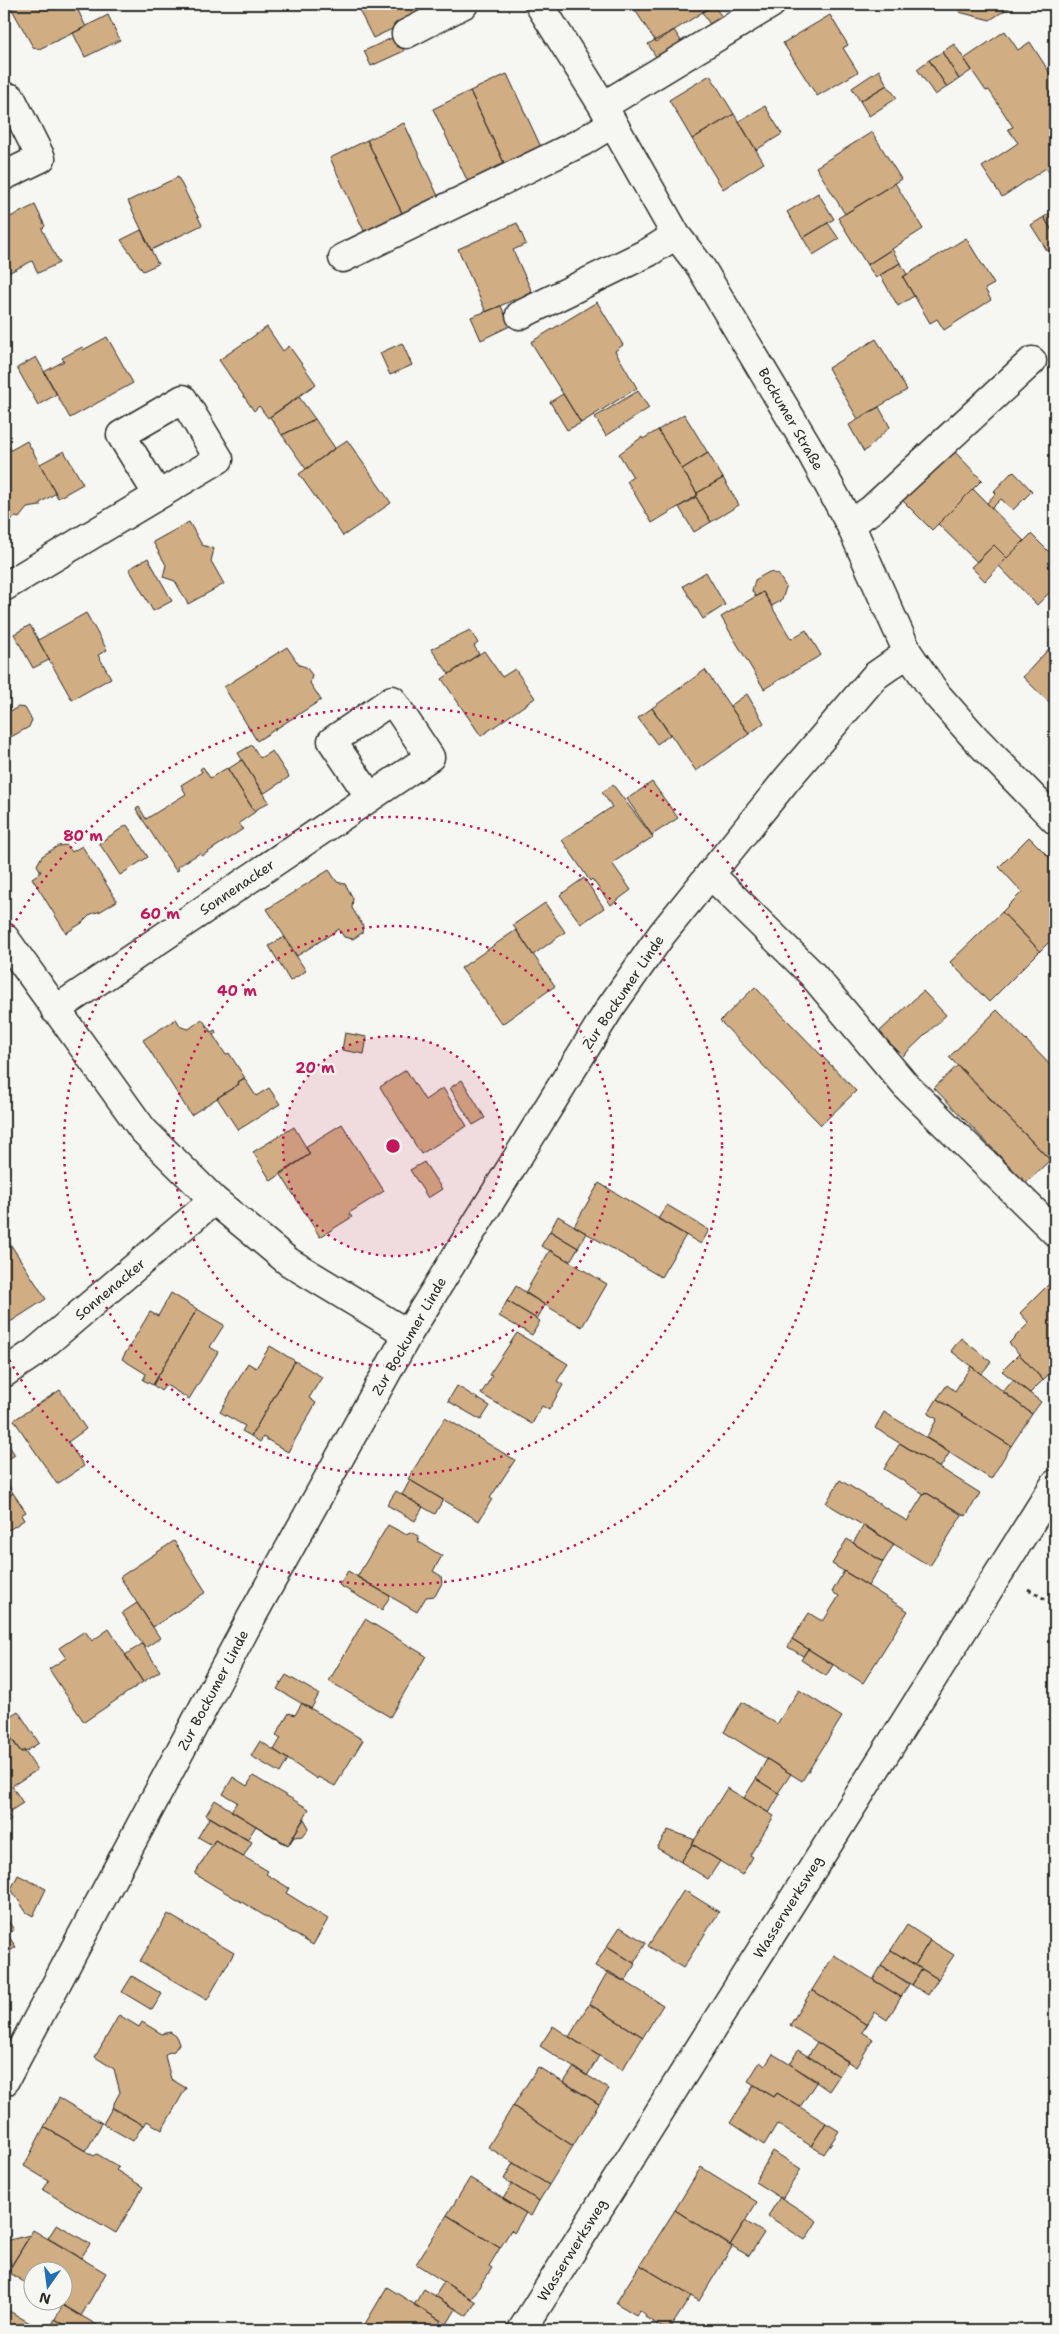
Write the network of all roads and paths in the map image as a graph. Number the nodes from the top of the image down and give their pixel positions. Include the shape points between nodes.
1 (464, 4) edge
2 (539, 4) edge
3 (771, 4) edge
4 (406, 34) dead end
5 (4, 102) edge
6 (608, 114) junction
7 (4, 176) edge
8 (676, 235) junction
9 (343, 258) dead end
10 (520, 315) dead end
11 (1032, 361) dead end
12 (158, 495) dead end
13 (850, 524) junction
14 (4, 587) edge
15 (908, 654) junction
16 (370, 797) dead end
17 (1055, 820) edge
18 (710, 874) junction
19 (4, 937) edge
20 (55, 1010) junction
21 (214, 1200) junction
22 (1055, 1232) edge
23 (408, 1334) junction
24 (4, 1373) edge
25 (1055, 1484) edge
26 (5, 2077) edge
27 (522, 2330) edge

1 - 4 street
2 - 6 street, Bockumer Straße
3 - 6 street
5 - 7 street via 12,98 41,158
6 - 8 street, Bockumer Straße
6 - 9 street via 582,142
8 - 10 street via 649,252
8 - 13 street, Bockumer Straße via 700,266 802,436
11 - 13 street via 872,510
12 - 14 street
13 - 15 street, Bockumer Straße
15 - 17 street, Bockumer Straße via 975,738
15 - 18 street, Zur Bockumer Linde via 876,676
16 - 20 street, Sonnenacker
18 - 22 street via 812,974 906,1086
18 - 23 street, Zur Bockumer Linde via 662,934 610,1008
19 - 20 street
20 - 21 street via 143,1130
21 - 23 street via 289,1262
21 - 24 street, Sonnenacker via 34,1353
23 - 26 street, Zur Bockumer Linde
25 - 27 street, Wasserwerksweg

